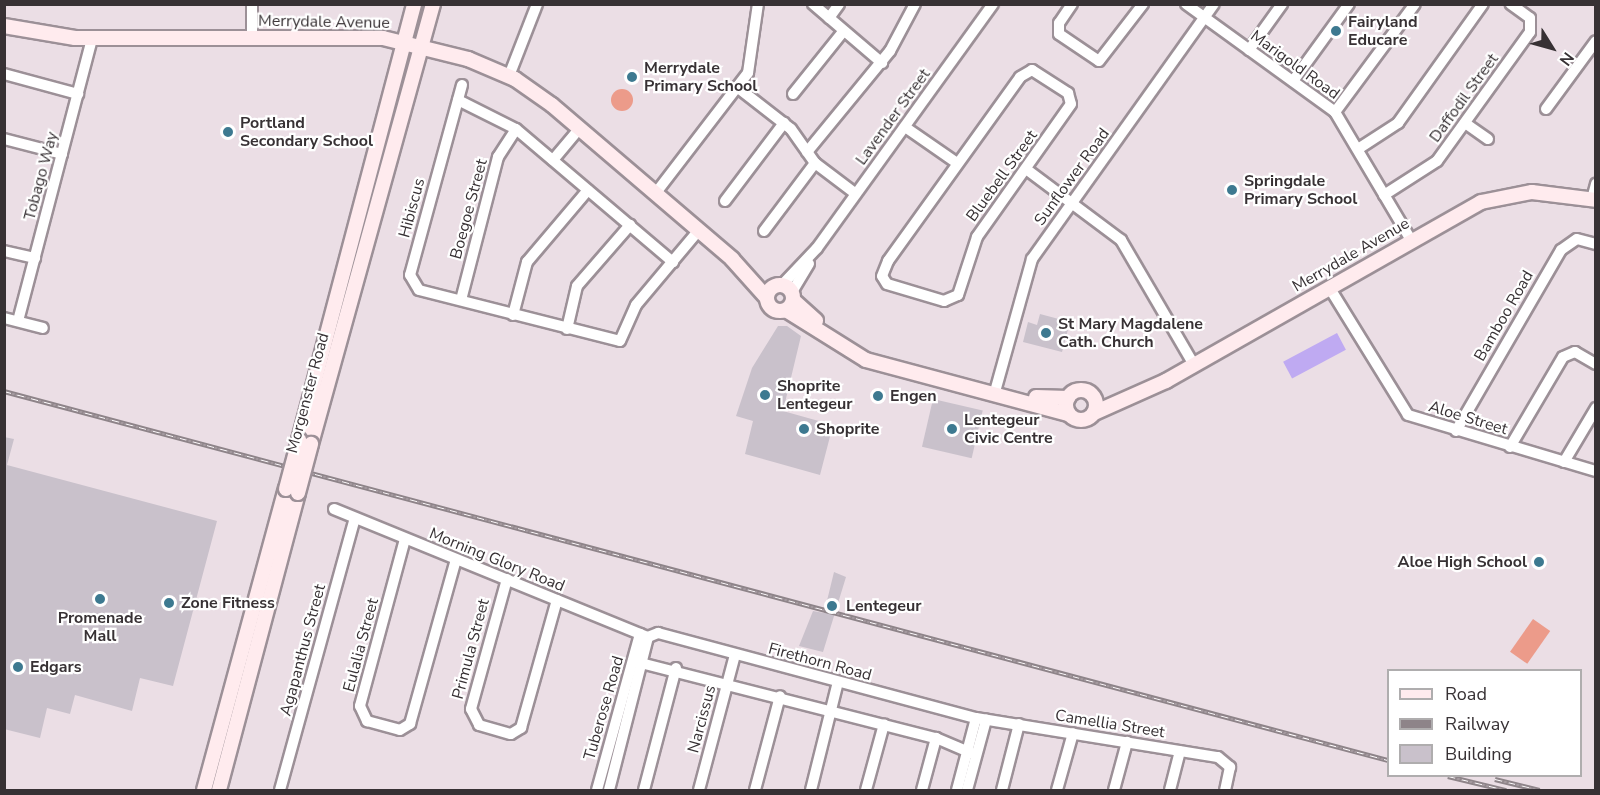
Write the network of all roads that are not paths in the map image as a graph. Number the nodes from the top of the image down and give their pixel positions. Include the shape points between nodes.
1 (252, 4) edge
2 (414, 4) edge
3 (433, 4) edge
4 (537, 4) edge
5 (758, 4) edge
6 (813, 4) edge
7 (839, 4) edge
8 (915, 4) edge
9 (993, 4) edge
10 (1072, 4) edge
11 (1143, 4) edge
12 (1186, 4) edge
13 (1214, 4) edge
14 (1282, 4) edge
15 (1349, 4) edge
16 (1415, 4) edge
17 (1483, 4) edge
18 (1511, 4) edge
19 (829, 18) junction
20 (1204, 18) junction
21 (4, 26) edge
22 (842, 33) junction
23 (92, 38) junction
24 (252, 38) junction
25 (404, 40) junction
26 (1596, 41) edge
27 (422, 45) junction
28 (1249, 50) junction
29 (882, 63) junction
30 (4, 74) edge
31 (509, 76) junction
32 (1293, 81) junction
33 (462, 85) dead end
34 (738, 87) junction
35 (78, 94) junction
36 (793, 94) dead end
37 (458, 100) junction
38 (1546, 109) dead end
39 (1335, 112) junction
40 (784, 123) junction
41 (1465, 123) junction
42 (905, 127) junction
43 (516, 129) junction
44 (579, 129) junction
45 (1488, 139) dead end
46 (4, 140) edge
47 (1358, 149) junction
48 (807, 152) junction
49 (62, 154) junction
50 (553, 160) junction
51 (815, 163) junction
52 (957, 163) junction
53 (1026, 169) junction
54 (1596, 184) edge
55 (588, 190) junction
56 (655, 194) junction
57 (856, 194) junction
58 (1384, 195) junction
59 (1594, 200) edge
60 (725, 201) dead end
61 (1072, 202) junction
62 (630, 225) junction
63 (698, 231) junction
64 (764, 231) dead end
65 (1411, 240) junction
66 (1596, 244) edge
67 (4, 251) edge
68 (34, 258) junction
69 (673, 262) junction
70 (1329, 287) junction
71 (782, 295) junction
72 (460, 300) junction
73 (513, 315) junction
74 (4, 318) edge
75 (18, 321) junction
76 (43, 328) dead end
77 (567, 329) junction
78 (1596, 364) edge
79 (1194, 365) junction
80 (902, 367) junction
81 (996, 388) junction
82 (1090, 393) junction
83 (1136, 395) junction
84 (1068, 398) junction
85 (1596, 408) edge
86 (1094, 413) junction
87 (1068, 414) junction
88 (1456, 431) junction
89 (305, 442) junction
90 (1510, 447) junction
91 (1564, 462) junction
92 (1596, 471) edge
93 (292, 491) junction
94 (334, 509) dead end
95 (354, 518) junction
96 (405, 539) junction
97 (456, 559) junction
98 (507, 579) junction
99 (557, 600) junction
100 (644, 635) junction
101 (735, 656) junction
102 (637, 662) junction
103 (676, 668) junction
104 (727, 682) junction
105 (838, 682) junction
106 (780, 696) junction
107 (832, 710) junction
108 (981, 719) junction
109 (884, 724) junction
110 (1019, 724) junction
111 (1073, 733) junction
112 (936, 738) junction
113 (1127, 742) junction
114 (1180, 751) junction
115 (971, 754) junction
116 (204, 790) edge
117 (219, 790) edge
118 (280, 790) edge
119 (597, 790) edge
120 (609, 790) edge
121 (644, 790) edge
122 (699, 790) edge
123 (755, 790) edge
124 (811, 790) edge
125 (866, 790) edge
126 (922, 790) edge
127 (957, 790) edge
128 (967, 790) edge
129 (1002, 790) edge
130 (1058, 790) edge
131 (1114, 790) edge
132 (1170, 790) edge
133 (1225, 790) edge

1 - 24 street
2 - 25 street, Morgenster Road
3 - 27 street, Morgenster Road
4 - 31 street
5 - 34 street via 754,56
6 - 19 street
7 - 19 street
8 - 29 street
9 - 42 street, Lavender Street
10 - 11 street via 1059,22 1059,34 1099,61
12 - 20 street, Marigold Road
13 - 20 street, Sunflower Road
14 - 28 street
15 - 32 street
16 - 39 street
17 - 47 street via 1398,123
18 - 41 street, Daffodil Street via 1530,18 1532,28
19 - 22 street
20 - 28 street, Marigold Road
20 - 61 street, Sunflower Road
21 - 23 street, Merrydale Avenue
22 - 29 street
22 - 36 street
23 - 24 street, Merrydale Avenue
23 - 35 street, Tobago Way
24 - 25 street, Merrydale Avenue
25 - 27 street, Merrydale Avenue
25 - 89 street, Morgenster Road
26 - 38 street
27 - 31 street, Merrydale Avenue
27 - 89 street, Morgenster Road
28 - 32 street, Marigold Road
29 - 48 street
30 - 35 street
31 - 44 street, Merrydale Avenue
32 - 39 street, Marigold Road
33 - 37 street, Hibiscus
34 - 40 street
34 - 56 street
35 - 49 street, Tobago Way
37 - 43 street
37 - 72 street, Hibiscus via 410,275 419,290
39 - 47 street, Marigold Road
40 - 48 street
40 - 60 street
41 - 45 street
41 - 58 street, Daffodil Street via 1432,166
42 - 52 street
42 - 57 street, Lavender Street
43 - 50 street
43 - 72 street, Boegoe Street via 498,157
44 - 50 street
44 - 56 street, Merrydale Avenue
46 - 49 street
47 - 58 street, Marigold Road
48 - 51 street
49 - 68 street, Tobago Way
50 - 55 street
51 - 57 street
51 - 64 street
52 - 53 street, Bluebell Street via 1020,77 1032,70 1068,93 1071,104
52 - 53 street, Bluebell Street via 885,266 882,276 891,286 944,301 958,295 977,237
53 - 61 street
54 - 59 street
55 - 62 street
55 - 73 street via 527,262
56 - 63 street, Merrydale Avenue
57 - 71 street, Lavender Street
58 - 65 street, Marigold Road
59 - 65 street, Merrydale Avenue via 1552,192 1506,195 1455,214
61 - 79 street via 1121,240
61 - 81 street, Sunflower Road via 1032,259
62 - 69 street
62 - 77 street via 578,286
63 - 69 street, Hibiscus
63 - 71 street, Merrydale Avenue via 747,273
65 - 70 street, Merrydale Avenue
66 - 88 street, Bamboo Road via 1577,239 1561,250
67 - 68 street
68 - 75 street, Tobago Way
69 - 77 street, Hibiscus via 636,305 620,341
70 - 79 street, Merrydale Avenue
70 - 88 street, Aloe Street via 1402,410
71 - 80 street, Merrydale Avenue via 835,334
72 - 73 street, Hibiscus
73 - 77 street, Hibiscus
74 - 75 street
75 - 76 street
78 - 90 street via 1575,352 1563,357
79 - 83 street, Merrydale Avenue
80 - 81 street, Merrydale Avenue
80 - 87 street, Merrydale Avenue
81 - 84 street, Merrydale Avenue via 1052,400
82 - 83 street, Merrydale Avenue
82 - 84 street via 1077,391
82 - 86 street
83 - 86 street, Merrydale Avenue
84 - 87 street
85 - 91 street
86 - 87 street via 1083,420
88 - 90 street, Aloe Street
89 - 93 street, Morgenster Road, bridge
90 - 91 street, Aloe Street
91 - 92 street, Aloe Street
93 - 116 street, Morgenster Road
93 - 117 street, Morgenster Road
94 - 95 street, Morning Glory Road
95 - 96 street, Morning Glory Road
95 - 118 street, Agapanthus Street
96 - 97 street, Morning Glory Road
96 - 97 street, Eulalia Street via 360,706 367,721 400,730 410,724
97 - 98 street, Morning Glory Road
98 - 99 street, Morning Glory Road
98 - 99 street, Primula Street via 471,709 479,725 510,734 521,728
99 - 100 street, Morning Glory Road
100 - 101 street, Firethorn Road via 658,633
100 - 102 street, Tuberose Road
101 - 104 street, Narcissus
101 - 105 street, Firethorn Road
102 - 103 street
102 - 119 street, Tuberose Road
102 - 120 street, Tuberose Road
103 - 104 street
103 - 121 street
104 - 106 street
104 - 122 street, Narcissus
105 - 107 street
105 - 108 street, Firethorn Road
106 - 107 street
106 - 123 street
107 - 109 street
107 - 124 street
108 - 110 street, Camellia Street
108 - 115 street
109 - 112 street
109 - 125 street
110 - 111 street, Camellia Street
110 - 129 street
111 - 113 street, Camellia Street
111 - 130 street
112 - 115 street
112 - 126 street
113 - 114 street, Camellia Street
113 - 131 street
114 - 132 street
114 - 133 street, Camellia Street via 1227,763
115 - 127 street
115 - 128 street

